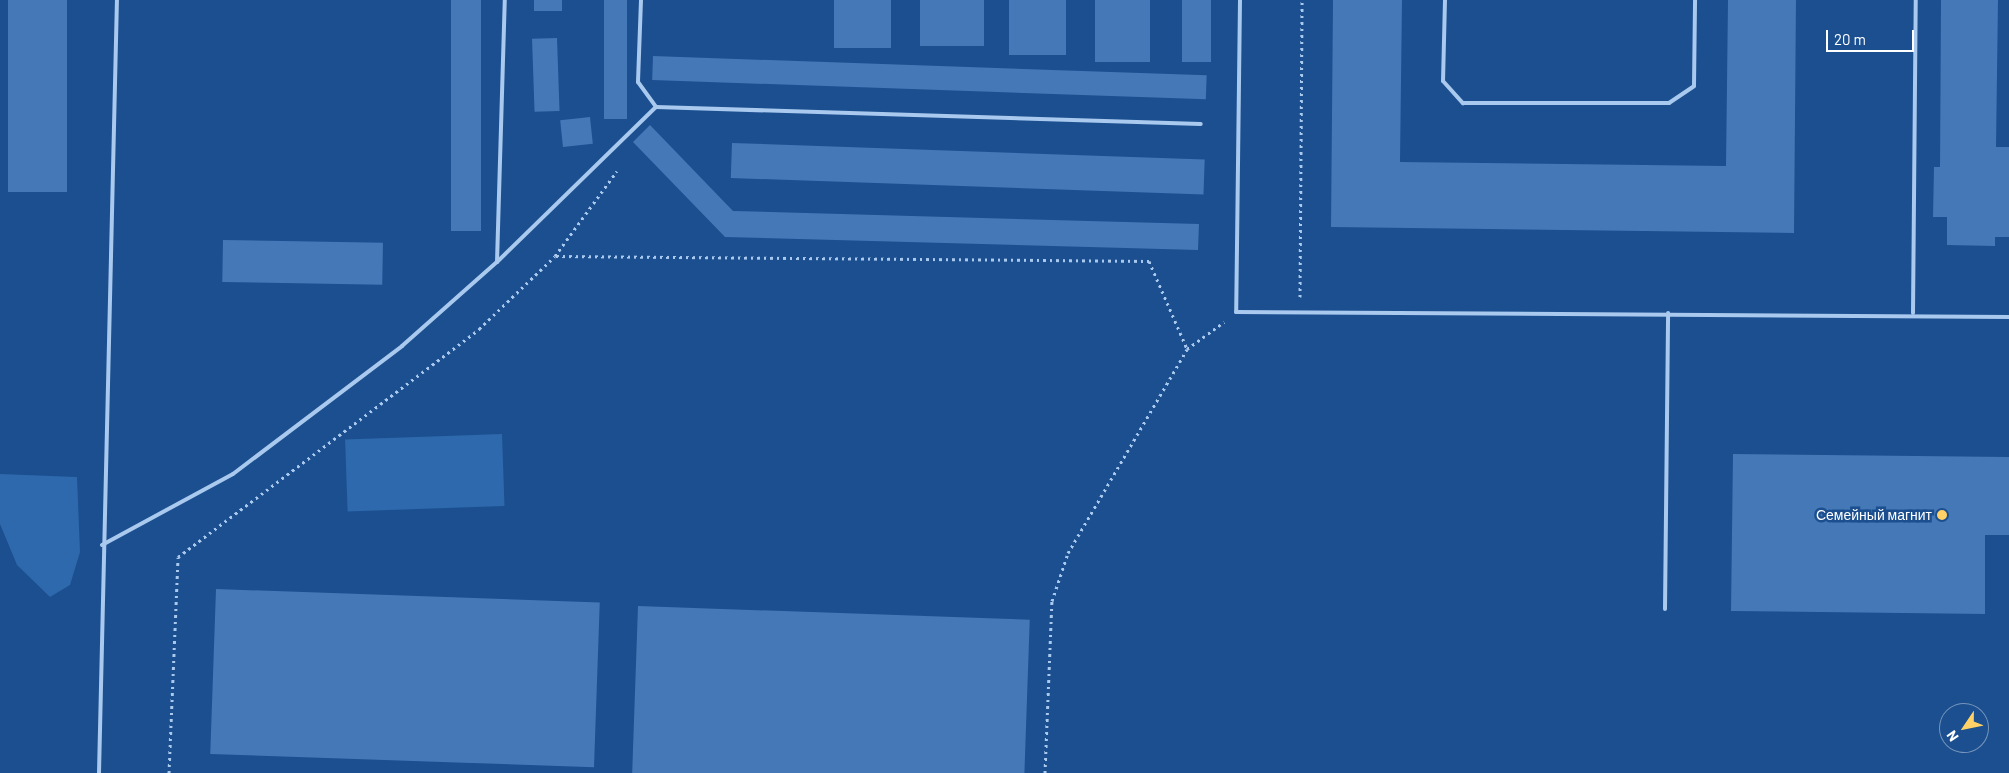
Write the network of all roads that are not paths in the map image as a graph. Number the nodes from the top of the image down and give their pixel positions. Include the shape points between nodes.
1 (117, 0) edge
2 (505, 0) edge
3 (641, 0) edge
4 (1240, 0) edge
5 (1444, 0) edge
6 (1695, 0) edge
7 (1916, 0) edge
8 (656, 107) junction
9 (1201, 124) dead end
10 (497, 262) junction
11 (1668, 313) junction
12 (1913, 313) junction
13 (2009, 317) edge
14 (102, 546) junction
15 (1665, 609) dead end
16 (99, 773) edge

1 - 14 lane
2 - 10 lane
3 - 8 lane via 638,82
4 - 11 lane via 1236,312
5 - 6 lane via 1443,81 1463,103 1669,103 1694,86
7 - 12 lane
8 - 9 lane
8 - 10 lane
10 - 14 lane via 402,346 233,474
11 - 12 lane
11 - 15 lane
12 - 13 lane
14 - 16 lane

